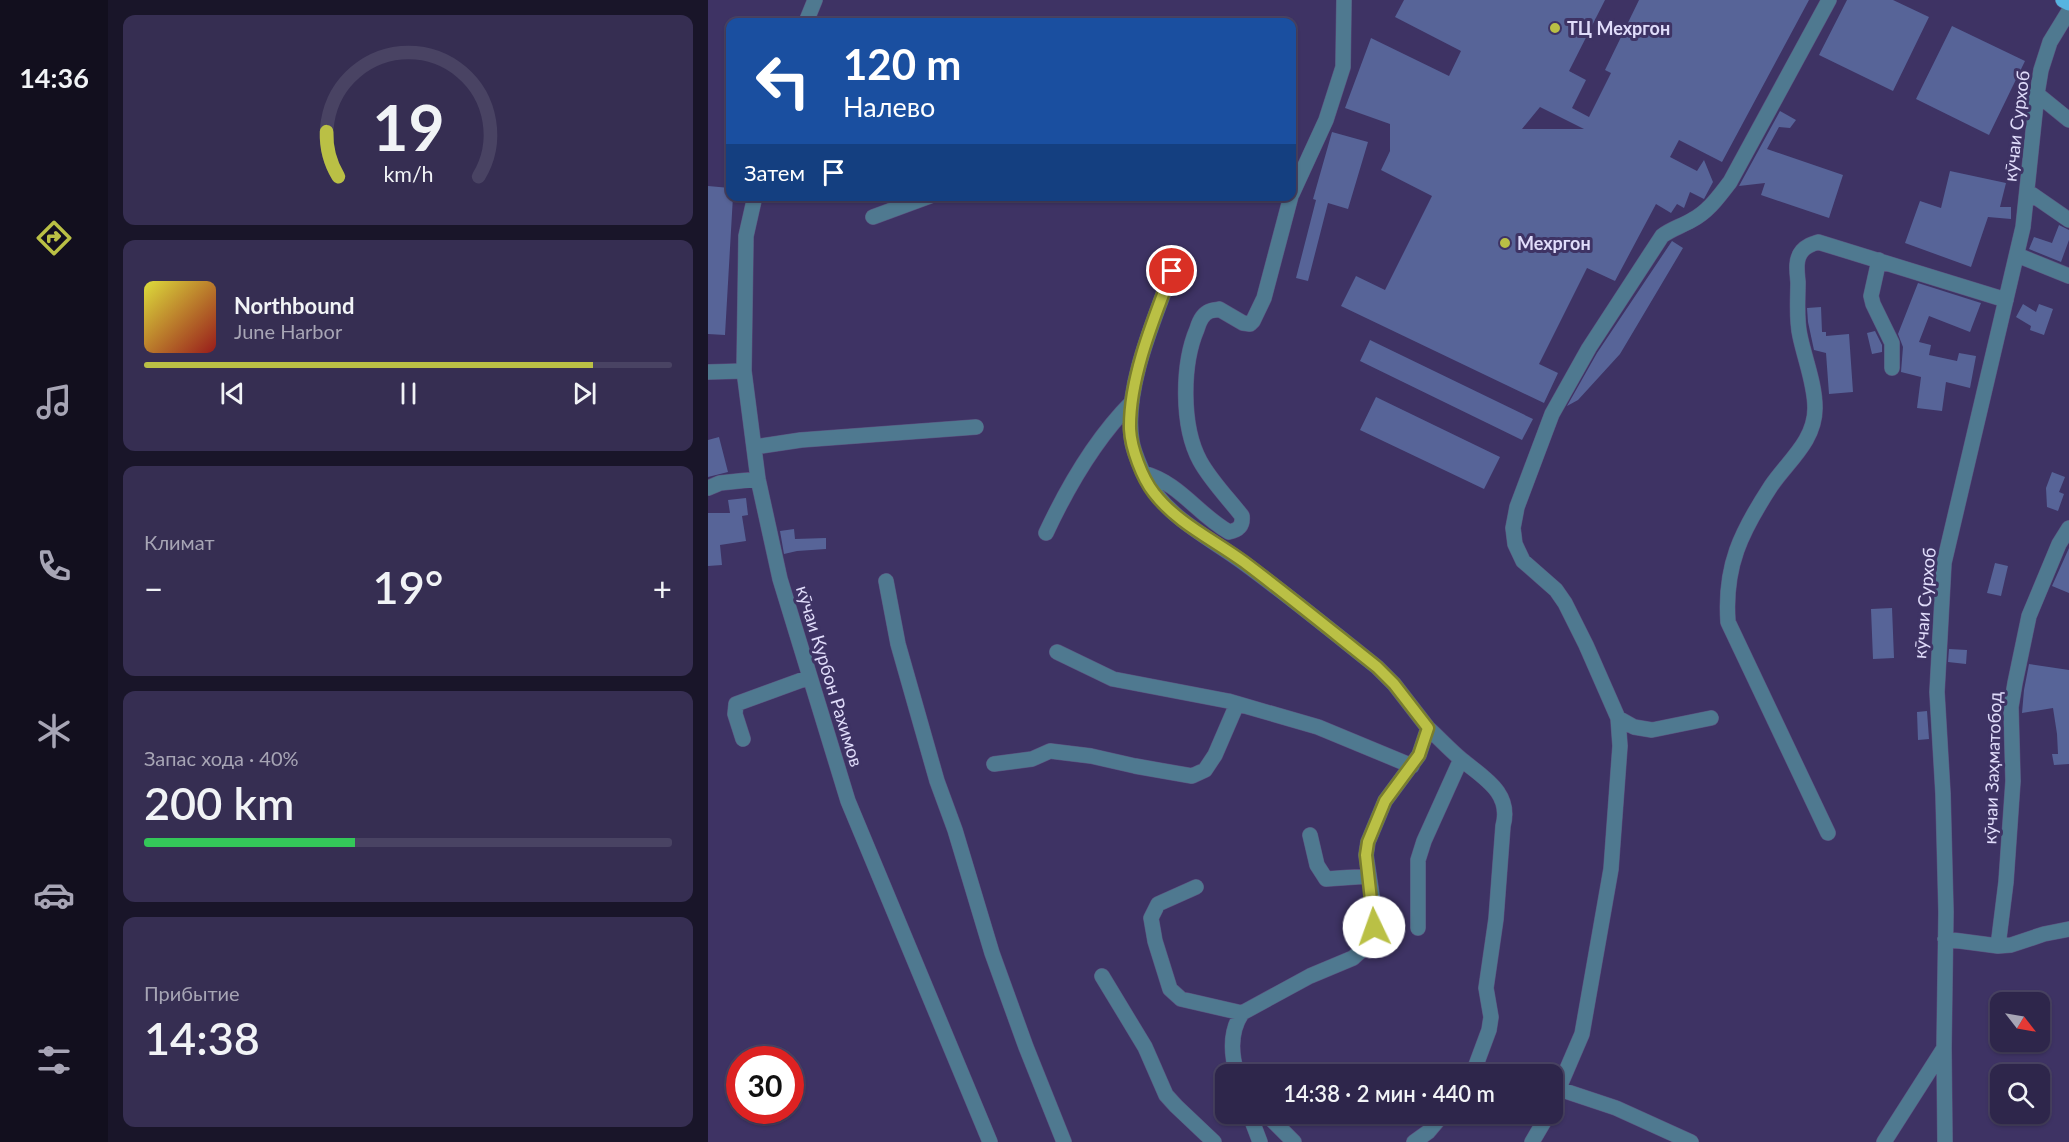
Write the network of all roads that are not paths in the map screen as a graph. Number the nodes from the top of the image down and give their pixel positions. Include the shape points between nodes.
1 (815, 0) edge
2 (1344, 0) edge
3 (1829, 0) edge
4 (2063, 0) edge
5 (2069, 3) edge
6 (2069, 12) edge
7 (808, 18) edge
8 (2037, 94) junction
9 (2069, 120) edge
10 (1296, 183) edge
11 (2027, 191) junction
12 (754, 201) edge
13 (916, 201) edge
14 (1289, 201) edge
15 (873, 217) dead end
16 (2069, 220) edge
17 (2017, 255) junction
18 (1879, 260) junction
19 (1172, 271) dead end
20 (2069, 276) edge
21 (2006, 300) junction
22 (1893, 368) dead end
23 (744, 370) junction
24 (708, 372) edge
25 (1132, 402) junction
26 (976, 427) dead end
27 (753, 447) junction
28 (1143, 473) junction
29 (758, 479) junction
30 (708, 488) edge
31 (2069, 528) edge
32 (1046, 532) dead end
33 (886, 581) dead end
34 (1057, 652) dead end
35 (810, 677) junction
36 (1237, 704) junction
37 (1617, 718) junction
38 (1711, 718) dead end
39 (1428, 728) junction
40 (743, 739) dead end
41 (1461, 759) junction
42 (994, 764) dead end
43 (1412, 766) junction
44 (1828, 833) dead end
45 (1310, 835) dead end
46 (1369, 876) junction
47 (1196, 887) dead end
48 (1418, 928) dead end
49 (2069, 929) edge
50 (1945, 939) junction
51 (1998, 946) junction
52 (1102, 976) dead end
53 (1242, 1013) junction
54 (1944, 1048) junction
55 (1234, 1064) edge
56 (1476, 1064) edge
57 (1563, 1079) edge
58 (1563, 1090) edge
59 (1253, 1124) edge
60 (1276, 1124) edge
61 (1435, 1124) edge
62 (1543, 1124) edge
63 (990, 1142) edge
64 (1064, 1142) edge
65 (1214, 1142) edge
66 (1260, 1142) edge
67 (1294, 1142) edge
68 (1414, 1142) edge
69 (1532, 1142) edge
70 (1691, 1142) edge
71 (1884, 1142) edge
72 (1945, 1142) edge

1 - 7 street
2 - 10 street via 1343,67 1326,120
3 - 37 street via 1730,182 1709,208 1662,236 1589,348 1551,414 1517,507 1513,528 1523,561 1565,603
4 - 5 main road
6 - 8 street, кӯчаи Сурхоб via 2050,42
8 - 9 street
8 - 11 street, кӯчаи Сурхоб
11 - 16 street
11 - 17 street, кӯчаи Сурхоб
12 - 23 street, кӯчаи Курбон Рахимов via 746,236
13 - 15 street
14 - 28 street via 1253,321 1243,324 1219,309 1209,311 1201,318 1188,358 1185,396 1196,450 1218,488 1242,516 1240,527 1229,532 1216,525 1176,488
17 - 20 street
17 - 21 street, кӯчаи Сурхоб
18 - 21 street
18 - 22 street via 1873,304 1892,343
18 - 44 street via 1818,242 1802,250 1797,262 1799,333 1812,388 1813,423 1803,446 1772,485 1741,537 1726,600 1728,622
19 - 25 street via 1145,347
21 - 50 street, кӯчаи Сурхоб via 1944,563 1937,692
23 - 24 street
23 - 27 street, кӯчаи Курбон Рахимов
25 - 28 street via 1132,443
25 - 32 street via 1107,428 1065,493
26 - 27 street
27 - 29 street, кӯчаи Курбон Рахимов
28 - 39 street via 1152,491 1195,530 1244,562 1377,667
29 - 30 street
29 - 35 street, кӯчаи Курбон Рахимов via 780,579
31 - 51 street, кӯчаи Заҳматобод via 2029,616 2015,683 2011,707 2013,781
33 - 64 street via 898,644 937,781 992,953
34 - 36 street via 1113,679
35 - 40 street via 736,704
35 - 63 street, кӯчаи Курбон Рахимов via 848,801
36 - 42 street via 1215,755 1205,770 1192,776 1050,750 1032,759
36 - 43 street via 1318,727
37 - 38 street via 1652,730
37 - 57 street via 1620,747 1611,869 1582,1034
39 - 41 street
39 - 43 street
41 - 48 street via 1418,860
41 - 56 street via 1493,785 1506,815 1486,988 1491,1017
43 - 46 street via 1377,818 1366,855
45 - 46 street via 1317,865 1326,879
46 - 53 street via 1374,927 1364,948 1353,958
47 - 53 street via 1158,904 1151,918 1170,990 1181,999
49 - 51 street
50 - 51 street
50 - 54 street, кӯчаи Сурхоб
52 - 65 street via 1145,1047 1166,1095
53 - 55 street via 1232,1041
54 - 71 street
54 - 72 street, кӯчаи Сурхоб
58 - 70 street via 1616,1108
59 - 66 street
60 - 67 street
61 - 68 street
62 - 69 street

